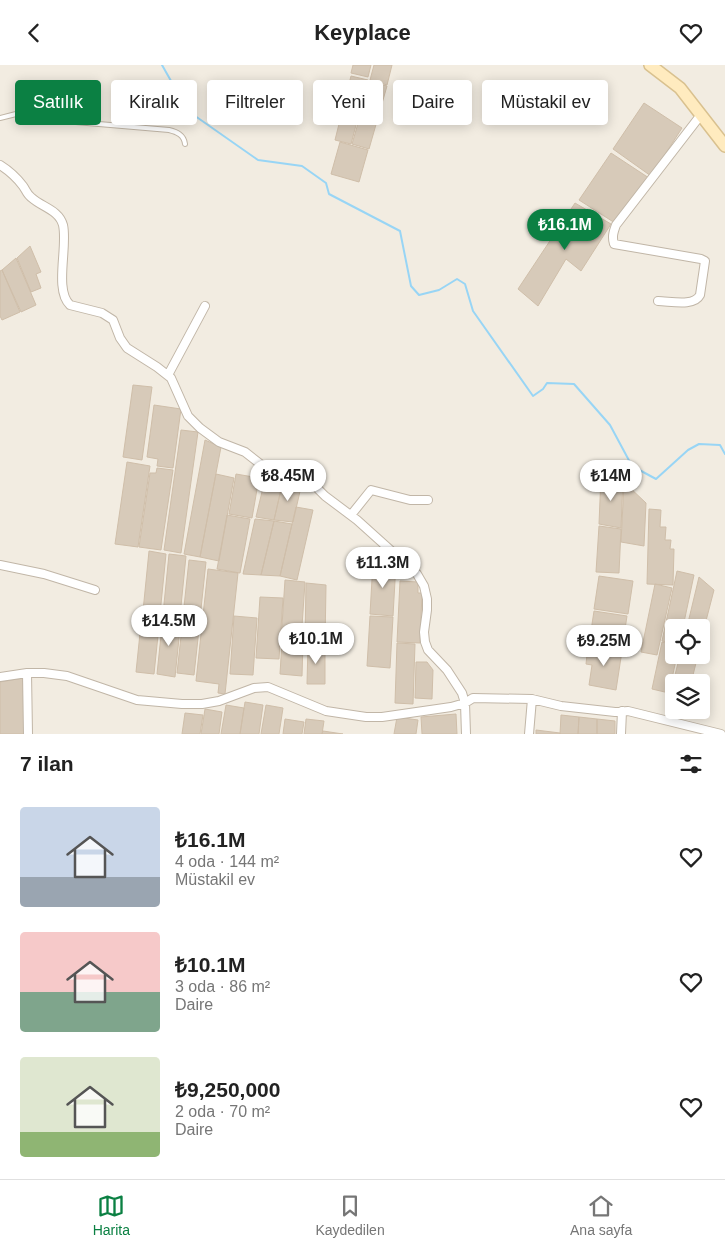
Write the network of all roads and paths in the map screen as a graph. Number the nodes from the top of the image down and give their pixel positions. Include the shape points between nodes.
1 (650, 65) edge
2 (700, 116) junction
3 (0, 118) edge
4 (185, 145) dead end
5 (725, 146) edge
6 (0, 165) edge
7 (658, 301) dead end
8 (205, 306) dead end
9 (168, 375) junction
10 (428, 499) dead end
11 (351, 515) junction
12 (0, 565) edge
13 (95, 590) dead end
14 (27, 673) junction
15 (0, 677) edge
16 (532, 699) junction
17 (465, 703) junction
18 (622, 711) junction
19 (28, 734) edge
20 (466, 734) edge
21 (529, 734) edge
22 (621, 734) edge
23 (722, 734) edge

1 - 2 street via 680,89
2 - 5 street
2 - 7 street via 613,233 614,244 705,261 698,299 691,302
3 - 4 lane via 16,114 169,130 180,134
6 - 9 street via 34,200 59,217 63,225 63,294 66,301 75,307 108,316 127,348
8 - 9 street
9 - 11 street via 188,415 200,428 219,442 245,452 268,470 315,486
10 - 11 street via 410,500 371,490
11 - 17 street via 416,574 424,587 427,610 424,642 447,670
12 - 13 street
14 - 15 street
14 - 17 street via 66,676 148,703 202,704 254,688 268,687 326,711 366,717
14 - 19 street
16 - 17 street via 474,698
16 - 18 street via 561,706
16 - 21 street
17 - 20 street
18 - 22 street
18 - 23 street

